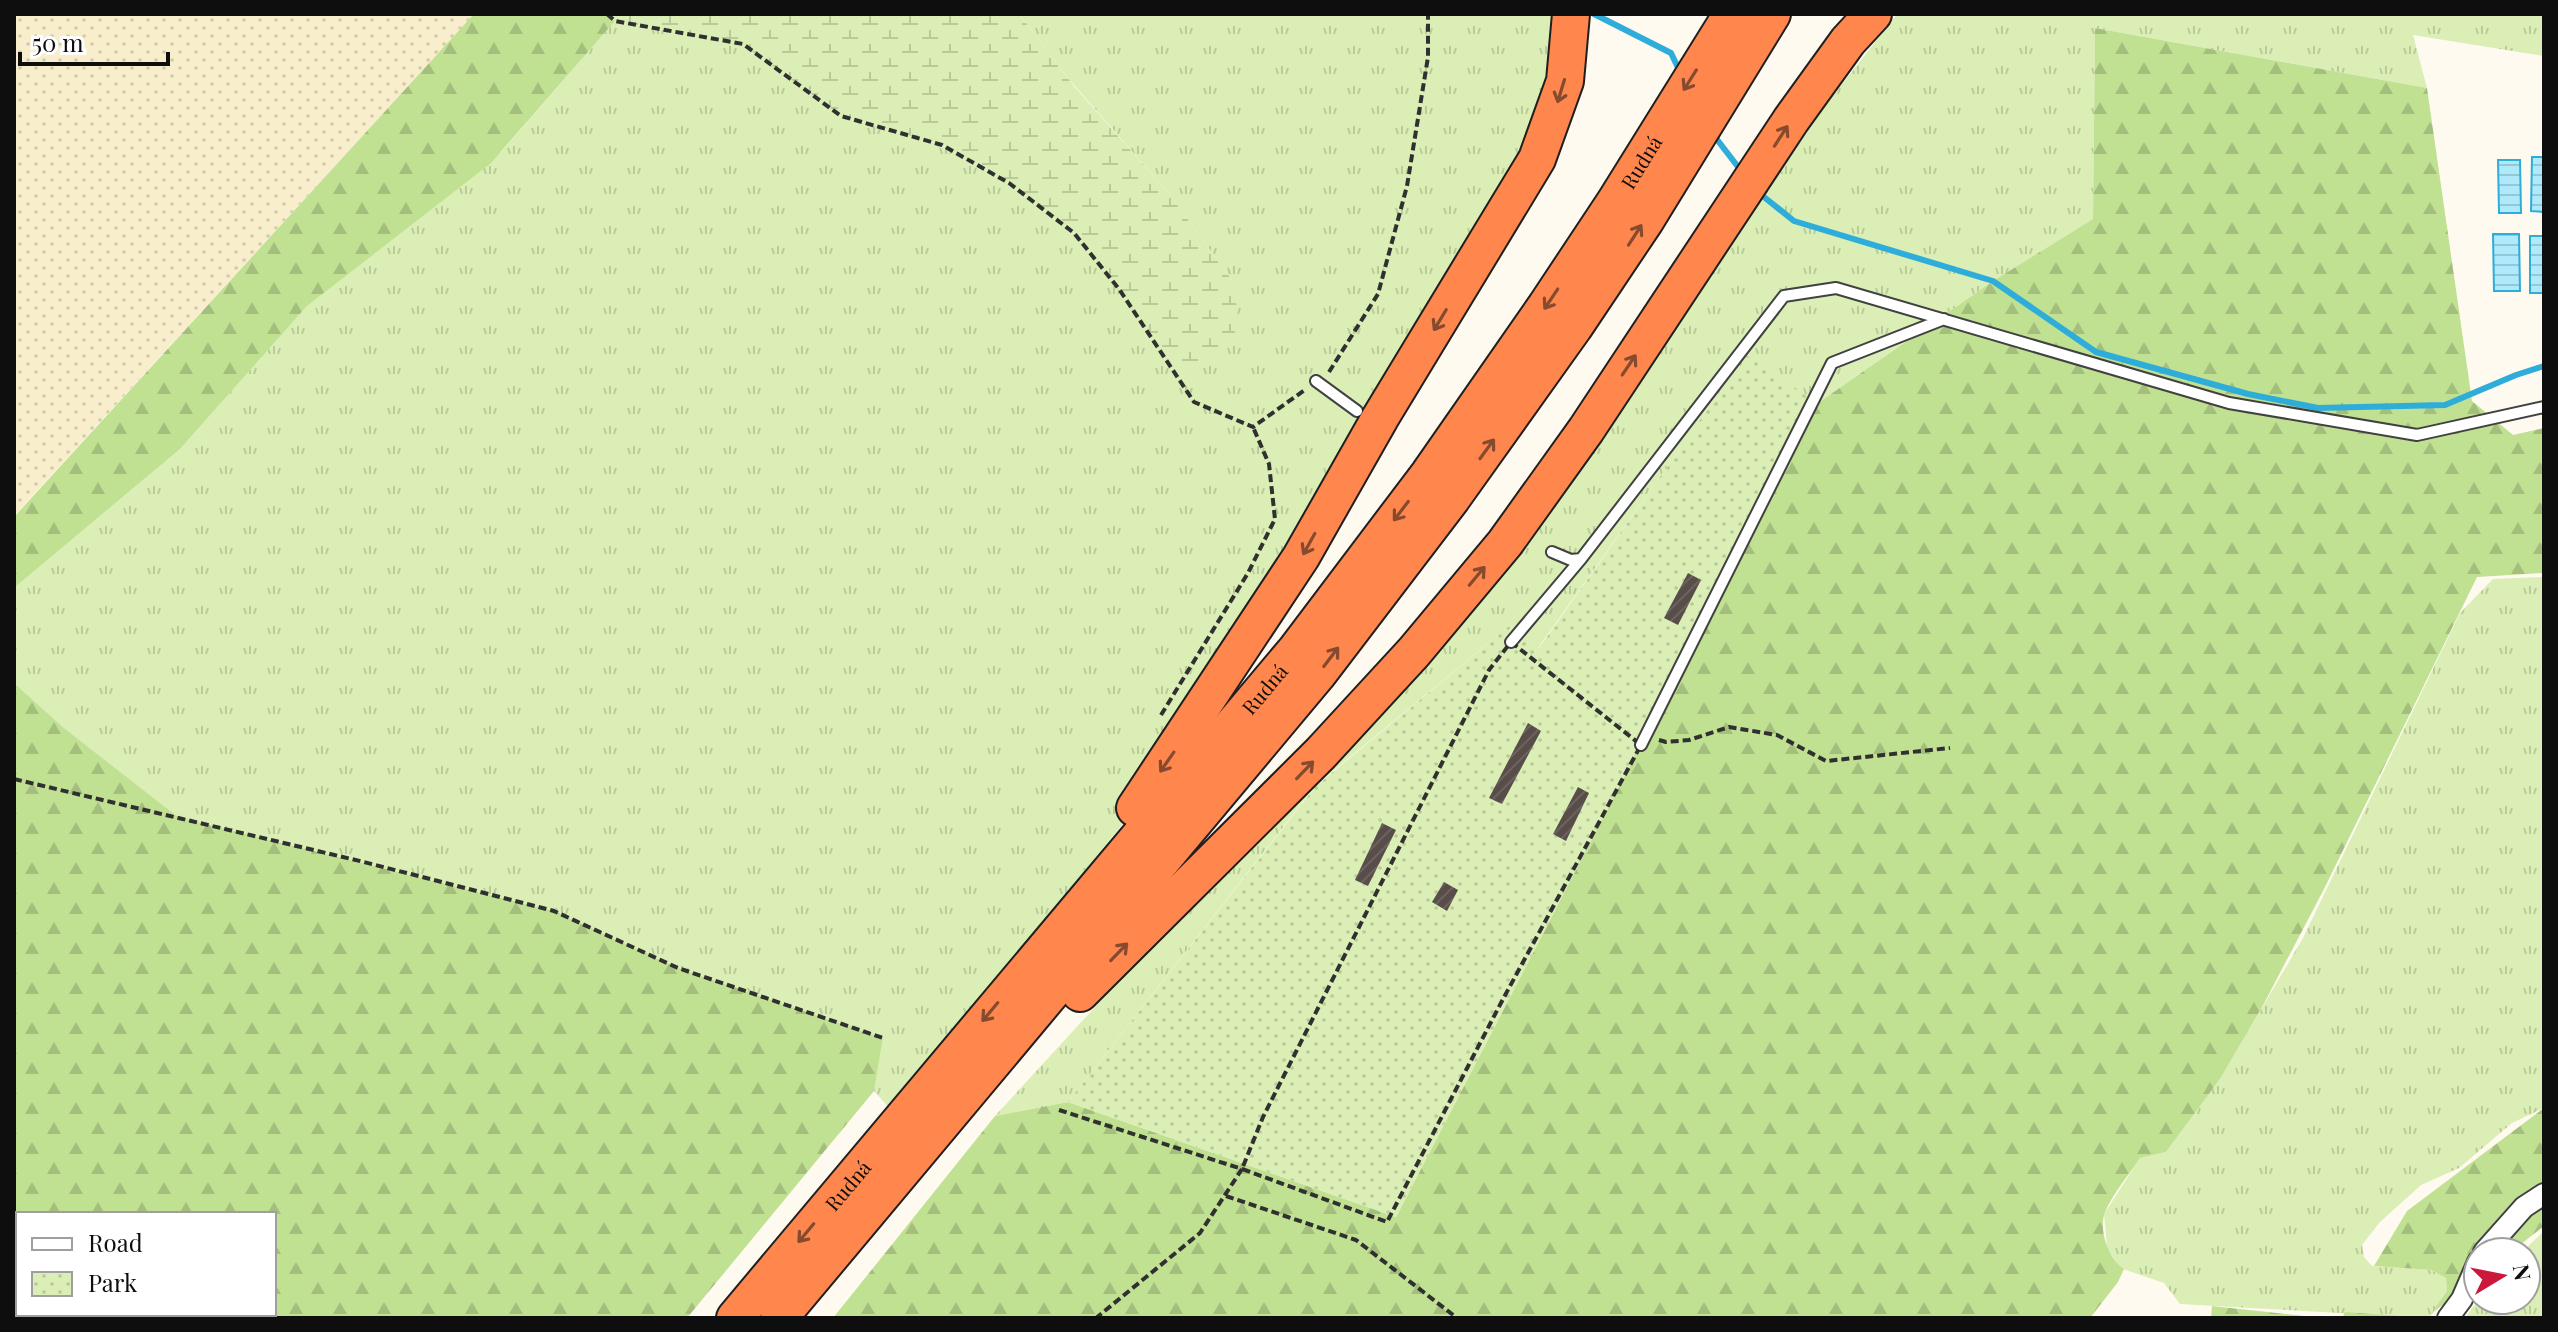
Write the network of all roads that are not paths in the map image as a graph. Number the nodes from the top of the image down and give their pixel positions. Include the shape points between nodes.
1 (1571, 14) edge
2 (1732, 14) edge
3 (1772, 14) edge
4 (1873, 14) edge
5 (1944, 319) junction
6 (1316, 381) road end
7 (2544, 407) edge
8 (1357, 411) dead end
9 (1552, 552) dead end
10 (1581, 559) junction
11 (1511, 642) road end
12 (1641, 745) road end
13 (1040, 952) junction
14 (906, 1166) junction
15 (2544, 1194) edge
16 (2498, 1236) edge
17 (2462, 1299) edge
18 (735, 1318) edge
19 (779, 1318) edge
20 (2448, 1318) edge

1 -> 13 highway via 1565,81 1537,159 1301,557 1137,806 1043,923
2 -> 13 highway, Rudná via 1572,267 1429,474 1296,650
14 -> 3 highway, Rudná via 1317,675 1452,498 1645,221
14 -> 4 highway via 1257,818 1423,641 1505,543 1791,120
5 - 7 lane via 2229,403 2417,435
5 - 10 lane via 1836,288 1784,296
5 - 12 lane via 1832,363
6 - 8 lane
9 - 10 lane
10 - 11 lane
13 -> 18 highway, Rudná
14 - 19 highway, Rudná
15 - 16 street
17 - 20 street

